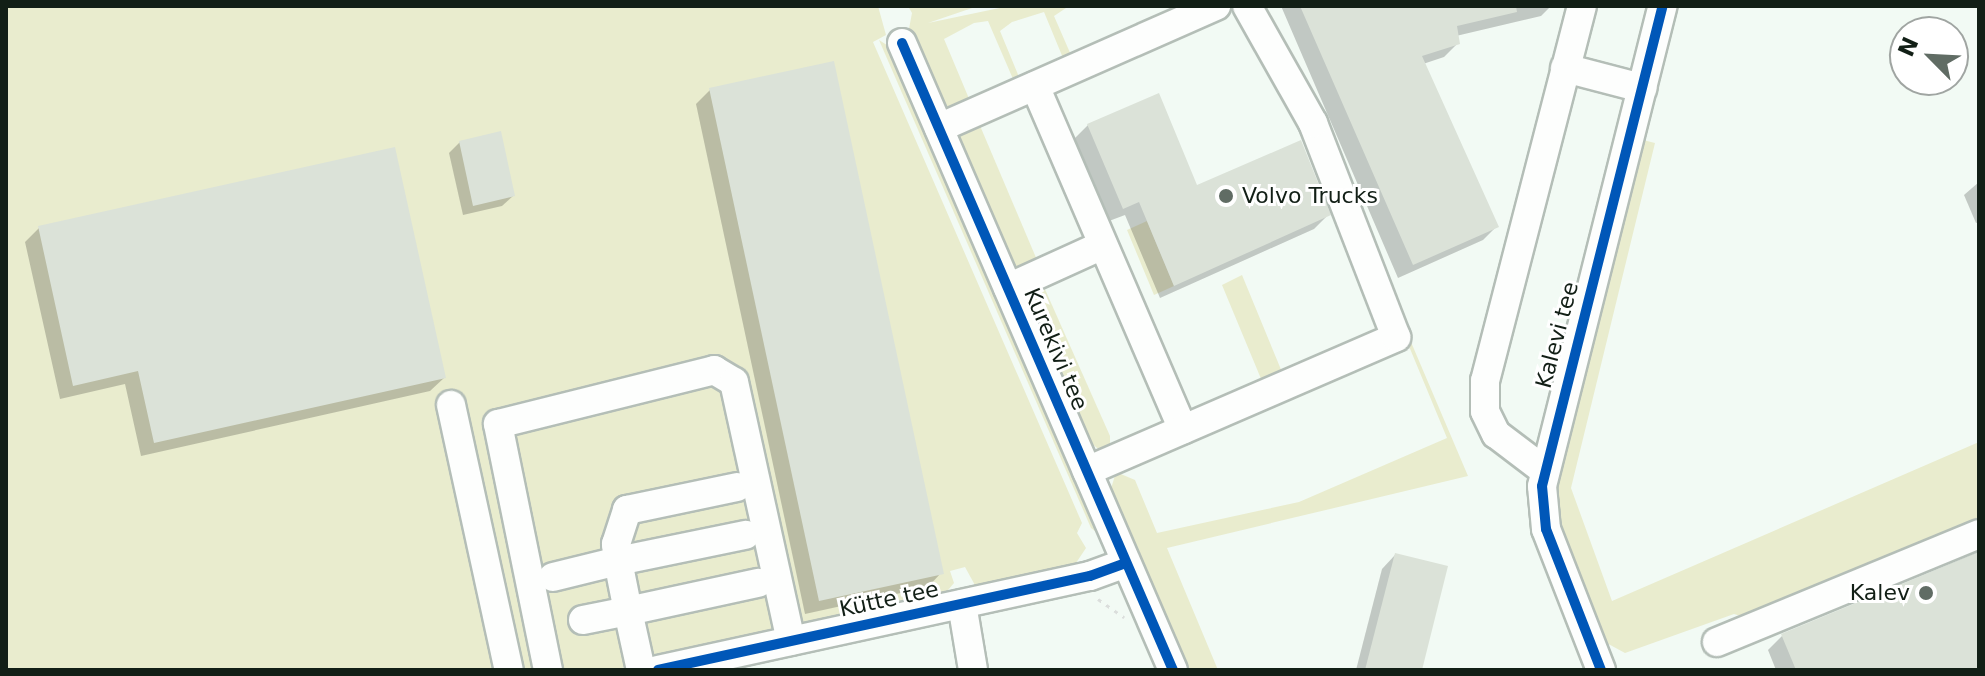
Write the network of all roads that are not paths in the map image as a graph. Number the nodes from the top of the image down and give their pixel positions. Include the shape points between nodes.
1 (1216, 6) edge
2 (1247, 6) edge
3 (1582, 6) edge
4 (1663, 6) edge
5 (902, 43) dead end
6 (1565, 68) junction
7 (1035, 86) junction
8 (1642, 88) junction
9 (939, 128) junction
10 (1103, 245) junction
11 (1008, 288) junction
12 (451, 405) dead end
13 (1183, 430) junction
14 (1087, 471) junction
15 (1545, 471) junction
16 (737, 487) dead end
17 (1979, 534) edge
18 (745, 535) dead end
19 (618, 561) junction
20 (1126, 563) junction
21 (553, 577) dead end
22 (758, 583) dead end
23 (962, 604) junction
24 (628, 611) junction
25 (583, 620) dead end
26 (791, 641) junction
27 (1717, 642) dead end
28 (509, 670) edge
29 (548, 670) edge
30 (641, 670) edge
31 (658, 670) edge
32 (973, 670) edge
33 (1173, 670) edge
34 (1601, 670) edge

1 - 7 street
2 - 13 street via 1313,123 1396,337
3 - 6 street
4 - 8 street, Kalevi tee
5 - 9 street, Kurekivi tee
6 - 8 street
6 - 15 street via 1485,381 1485,411 1496,434
7 - 9 street
7 - 10 street
8 - 15 street, Kalevi tee
9 - 11 street, Kurekivi tee
10 - 11 street
10 - 13 street
11 - 14 street, Kurekivi tee
12 - 28 street
13 - 14 street
14 - 20 street, Kurekivi tee
15 - 34 street, Kalevi tee via 1546,529
16 - 19 street via 627,510 616,544
17 - 27 street
18 - 19 street
19 - 21 street
19 - 24 street
20 - 23 street, Kütte tee
20 - 33 street, Kurekivi tee
22 - 24 street
23 - 26 street, Kütte tee
23 - 32 street
24 - 25 street
24 - 30 street
26 - 29 street via 734,382 714,370 498,424
26 - 31 street, Kütte tee

